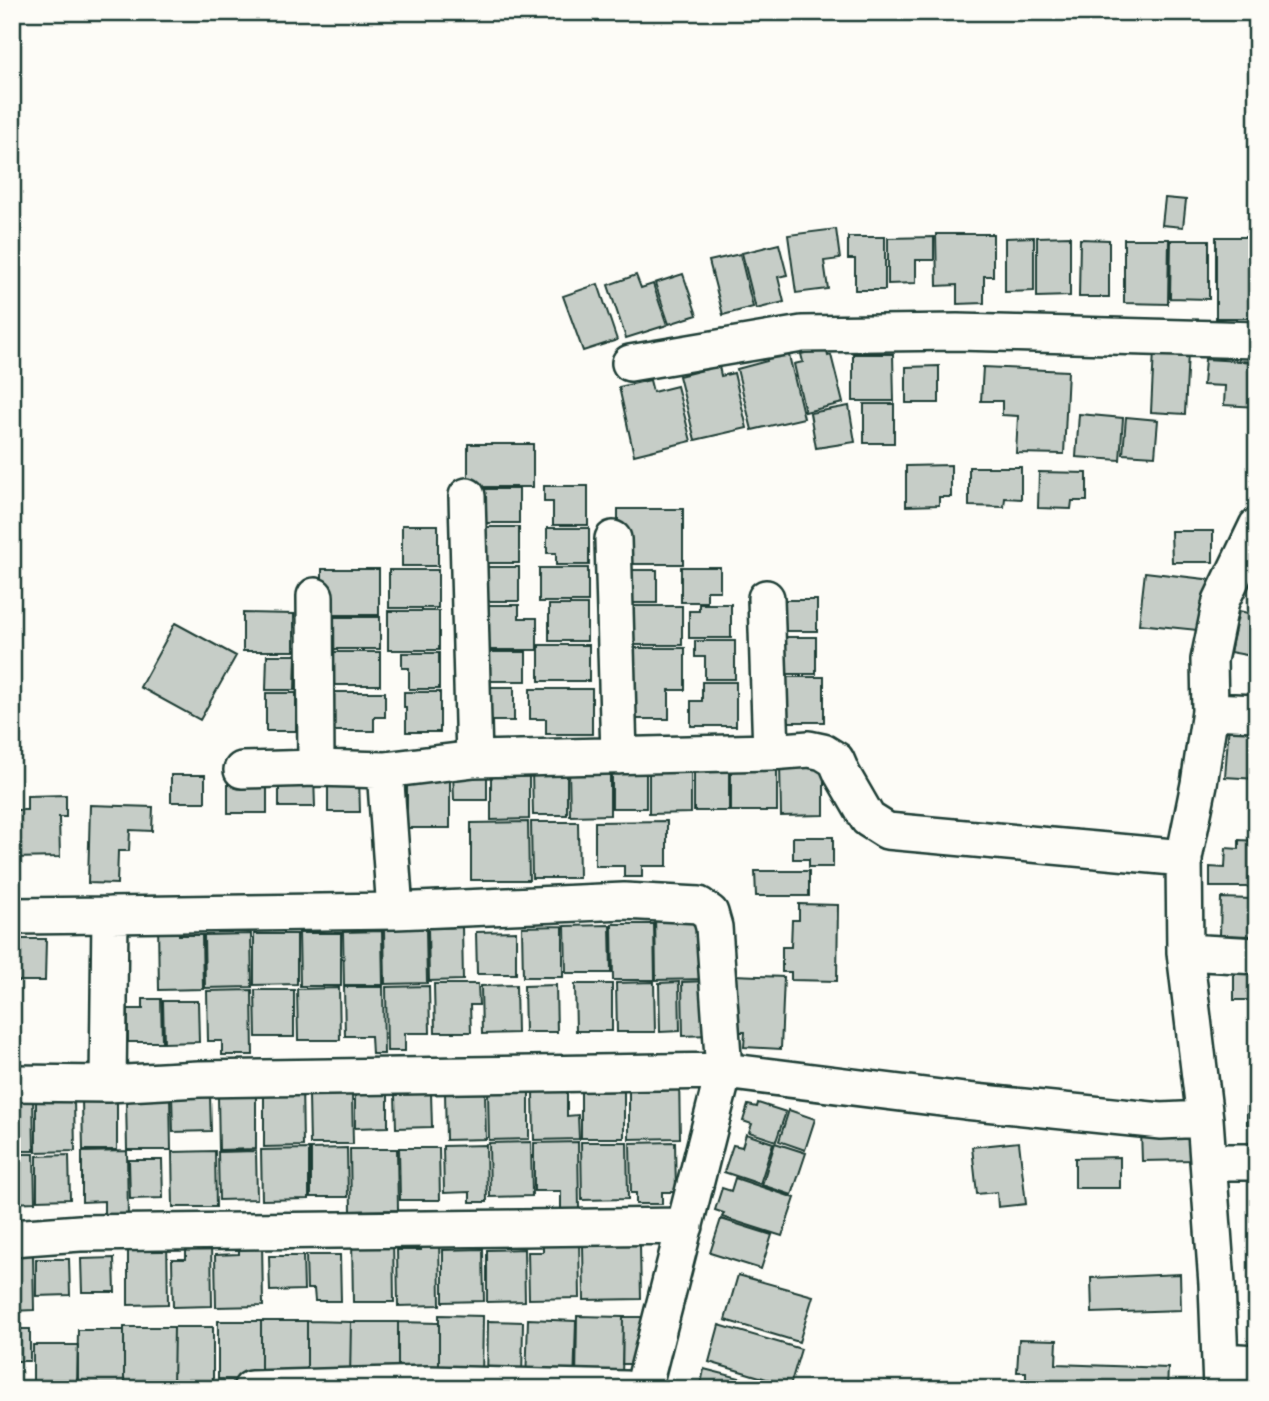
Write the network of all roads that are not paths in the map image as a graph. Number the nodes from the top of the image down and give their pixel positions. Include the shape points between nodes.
1 (1257, 340) edge
2 (631, 363) dead end
3 (467, 496) dead end
4 (1257, 527) edge
5 (612, 539) dead end
6 (314, 596) dead end
7 (765, 598) dead end
8 (1210, 710) junction
9 (1257, 713) edge
10 (771, 752) junction
11 (618, 756) junction
12 (474, 759) junction
13 (316, 768) junction
14 (242, 770) dead end
15 (385, 770) junction
16 (1184, 858) junction
17 (395, 911) junction
18 (110, 915) junction
19 (12, 916) edge
20 (1185, 952) junction
21 (1257, 956) edge
22 (724, 1071) junction
23 (12, 1083) edge
24 (108, 1084) junction
25 (1205, 1119) junction
26 (1257, 1162) edge
27 (1208, 1163) junction
28 (685, 1226) junction
29 (12, 1238) edge
30 (1257, 1363) edge
31 (1221, 1375) edge
32 (251, 1389) edge
33 (626, 1389) edge
34 (643, 1389) edge

1 - 2 street via 957,332 802,334
3 - 12 street
4 - 8 street via 1222,601 1209,660
5 - 11 street
6 - 13 street
7 - 10 street
8 - 9 street
8 - 16 street
10 - 11 street
10 - 16 street via 809,749 836,760 868,819 887,831
11 - 12 street
12 - 15 street
13 - 14 street
13 - 15 street
15 - 17 street
16 - 20 street
17 - 18 street
17 - 22 street via 624,901 699,905 710,913 714,927
18 - 19 street
18 - 24 street
20 - 21 street
20 - 25 street
22 - 24 street
22 - 25 street via 1148,1120
22 - 28 street
23 - 24 street
25 - 27 street
26 - 27 street
27 - 31 street
28 - 29 street via 80,1233
28 - 34 street
30 - 31 street
32 - 33 street via 429,1384

